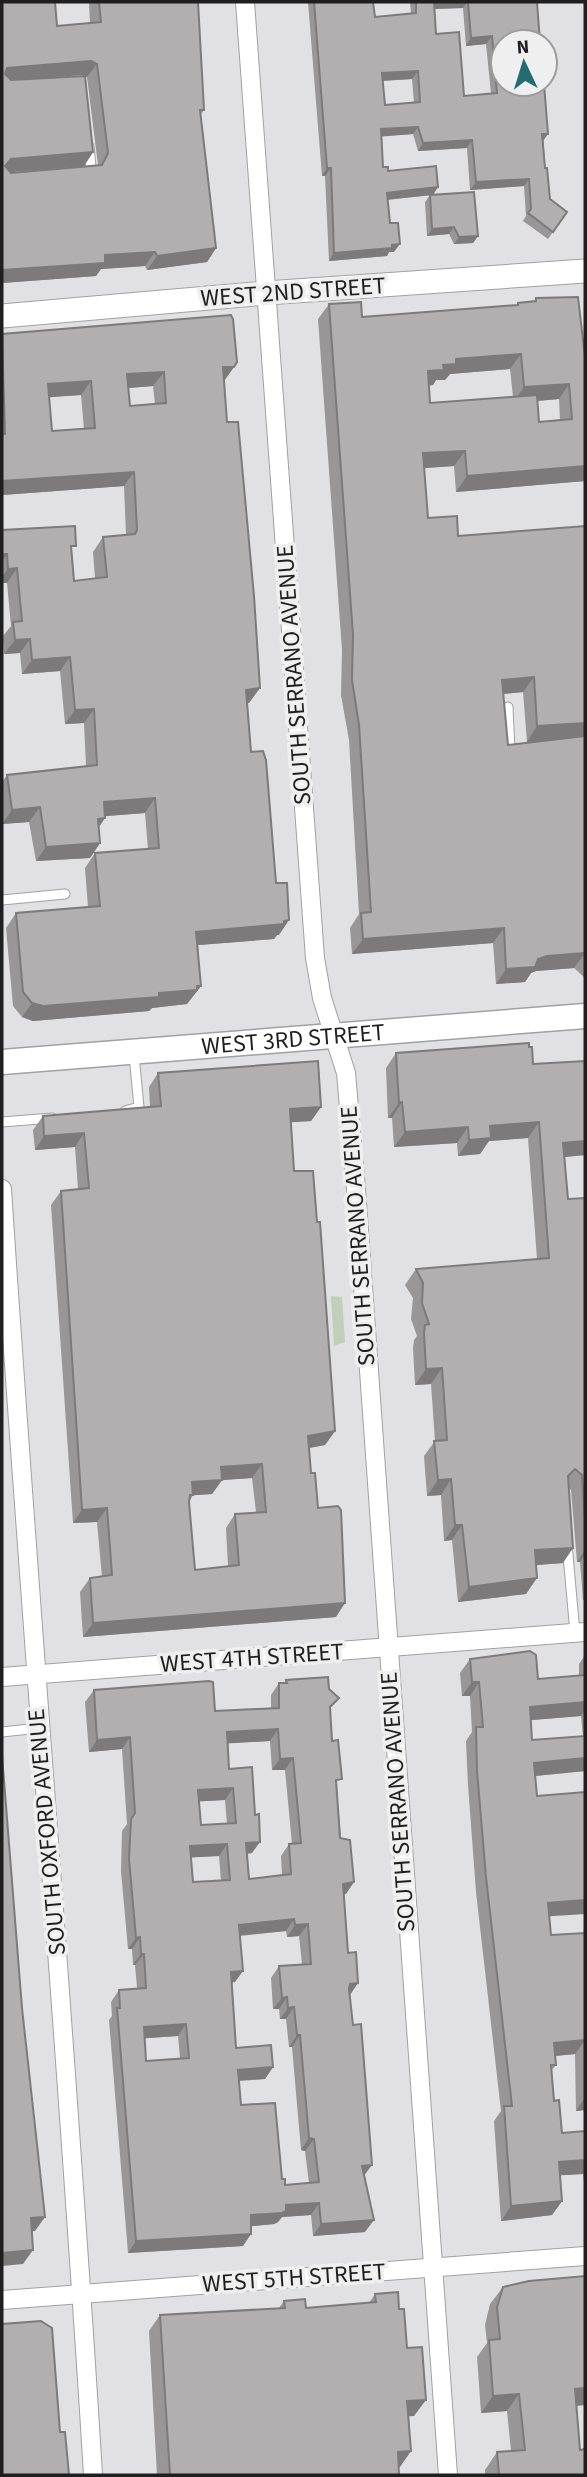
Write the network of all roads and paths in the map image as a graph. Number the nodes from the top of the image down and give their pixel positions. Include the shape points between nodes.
1 (245, 2) edge
2 (87, 131) edge
3 (76, 174) edge
4 (585, 271) edge
5 (266, 293) junction
6 (2, 316) edge
7 (508, 707) edge
8 (533, 748) edge
9 (65, 894) dead end
10 (2, 900) edge
11 (585, 1016) edge
12 (335, 1035) junction
13 (133, 1052) junction
14 (2, 1062) edge
15 (108, 1112) edge
16 (69, 1116) edge
17 (2, 1122) edge
18 (2, 1189) edge
19 (566, 1532) edge
20 (580, 1633) edge
21 (387, 1648) junction
22 (34, 1674) junction
23 (2, 1677) edge
24 (39, 1728) junction
25 (2, 1732) edge
26 (585, 2256) edge
27 (433, 2268) junction
28 (82, 2294) junction
29 (2, 2300) edge
30 (93, 2475) edge
31 (448, 2475) edge

1 - 5 street, SOUTH SERRANO AVENUE
2 - 3 lane via 91,167 88,173
4 - 5 street, WEST 2ND STREET
5 - 6 street, WEST 2ND STREET
5 - 12 street, SOUTH SERRANO AVENUE via 315,958
7 - 8 lane via 510,750
9 - 10 lane
11 - 12 main road, WEST 3RD STREET
12 - 13 main road, WEST 3RD STREET
12 - 21 street, SOUTH SERRANO AVENUE via 346,1073
13 - 14 main road, WEST 3RD STREET
13 - 15 lane via 139,1107
16 - 17 lane
18 - 22 street, SOUTH OXFORD AVENUE
19 - 20 lane
20 - 21 street, WEST 4TH STREET
21 - 22 street, WEST 4TH STREET
21 - 27 street, SOUTH SERRANO AVENUE
22 - 23 street, WEST 4TH STREET
22 - 24 street, SOUTH OXFORD AVENUE
24 - 25 lane
24 - 28 street, SOUTH OXFORD AVENUE
26 - 27 street, WEST 5TH STREET
27 - 28 street, WEST 5TH STREET
27 - 31 street, SOUTH SERRANO AVENUE
28 - 29 street, WEST 5TH STREET
28 - 30 street, SOUTH OXFORD AVENUE

